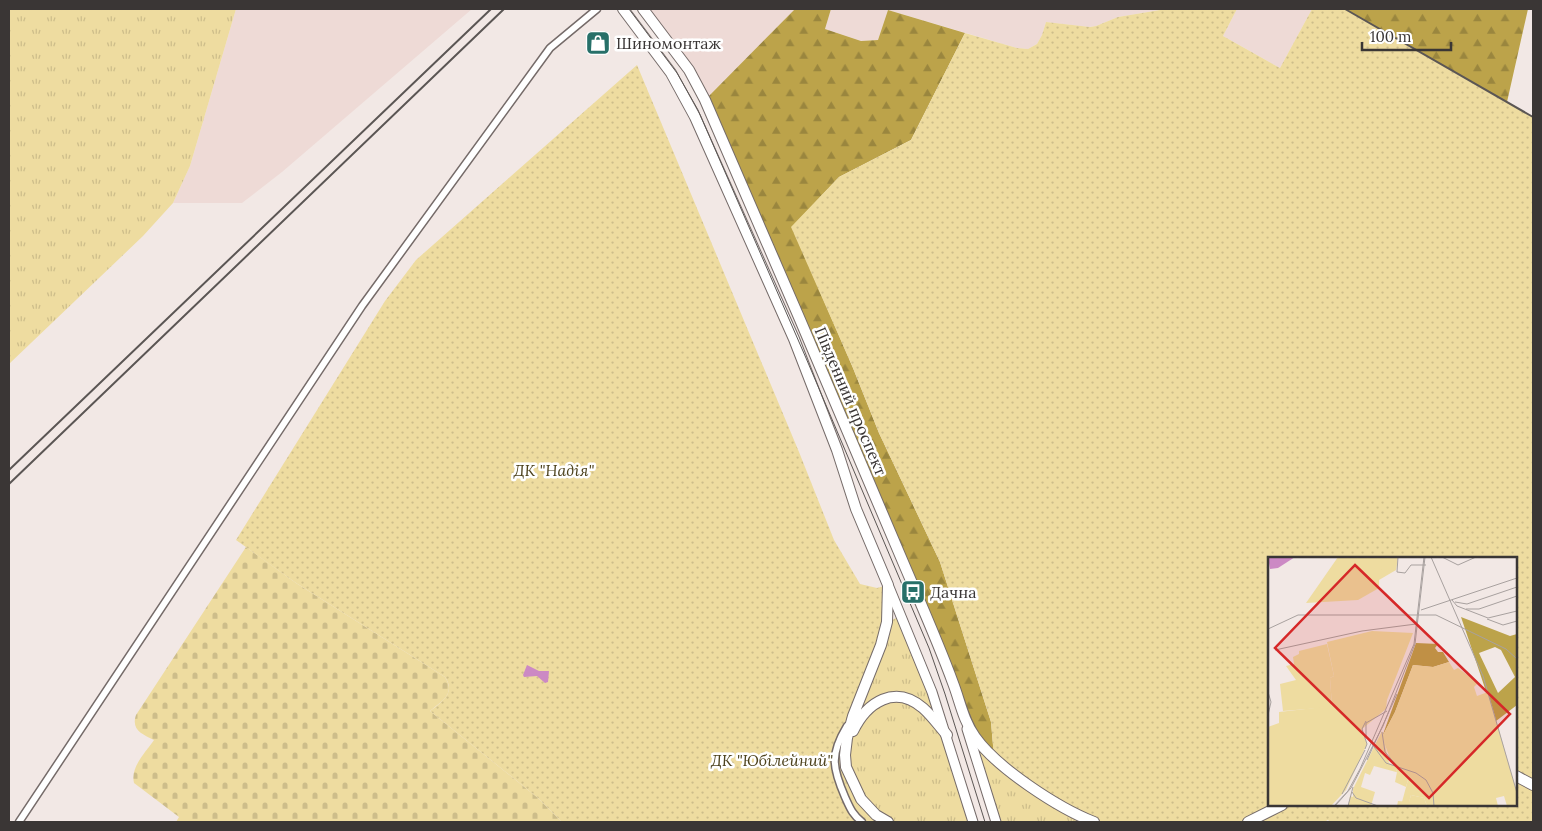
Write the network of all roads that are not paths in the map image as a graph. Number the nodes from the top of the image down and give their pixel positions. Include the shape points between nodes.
1 (597, 9) edge
2 (623, 9) edge
3 (644, 9) edge
4 (888, 585) junction
5 (853, 716) junction
6 (965, 722) junction
7 (947, 735) junction
8 (845, 755) junction
9 (1517, 777) edge
10 (1533, 785) edge
11 (1280, 806) edge
12 (19, 822) edge
13 (862, 822) edge
14 (888, 822) edge
15 (973, 822) edge
16 (996, 822) edge
17 (1094, 822) edge
18 (1248, 822) edge

1 - 12 street via 550,48 362,306
2 - 4 main road, Південний проспект via 671,73 695,117 794,339 856,509
3 - 6 main road, Південний проспект via 689,70 705,100 909,576 953,683
4 - 5 main road via 887,622 881,645
4 - 7 main road, Південний проспект
5 - 8 main road
5 - 13 street via 839,738 834,767 853,814
6 - 16 main road, Південний проспект
6 - 17 main road via 983,747 1011,771 1068,811
7 - 8 main road via 917,704 907,699 886,698 865,711 854,728
7 - 15 main road, Південний проспект
8 - 14 main road via 846,767 857,793 870,810
9 - 10 main road
11 - 18 main road

